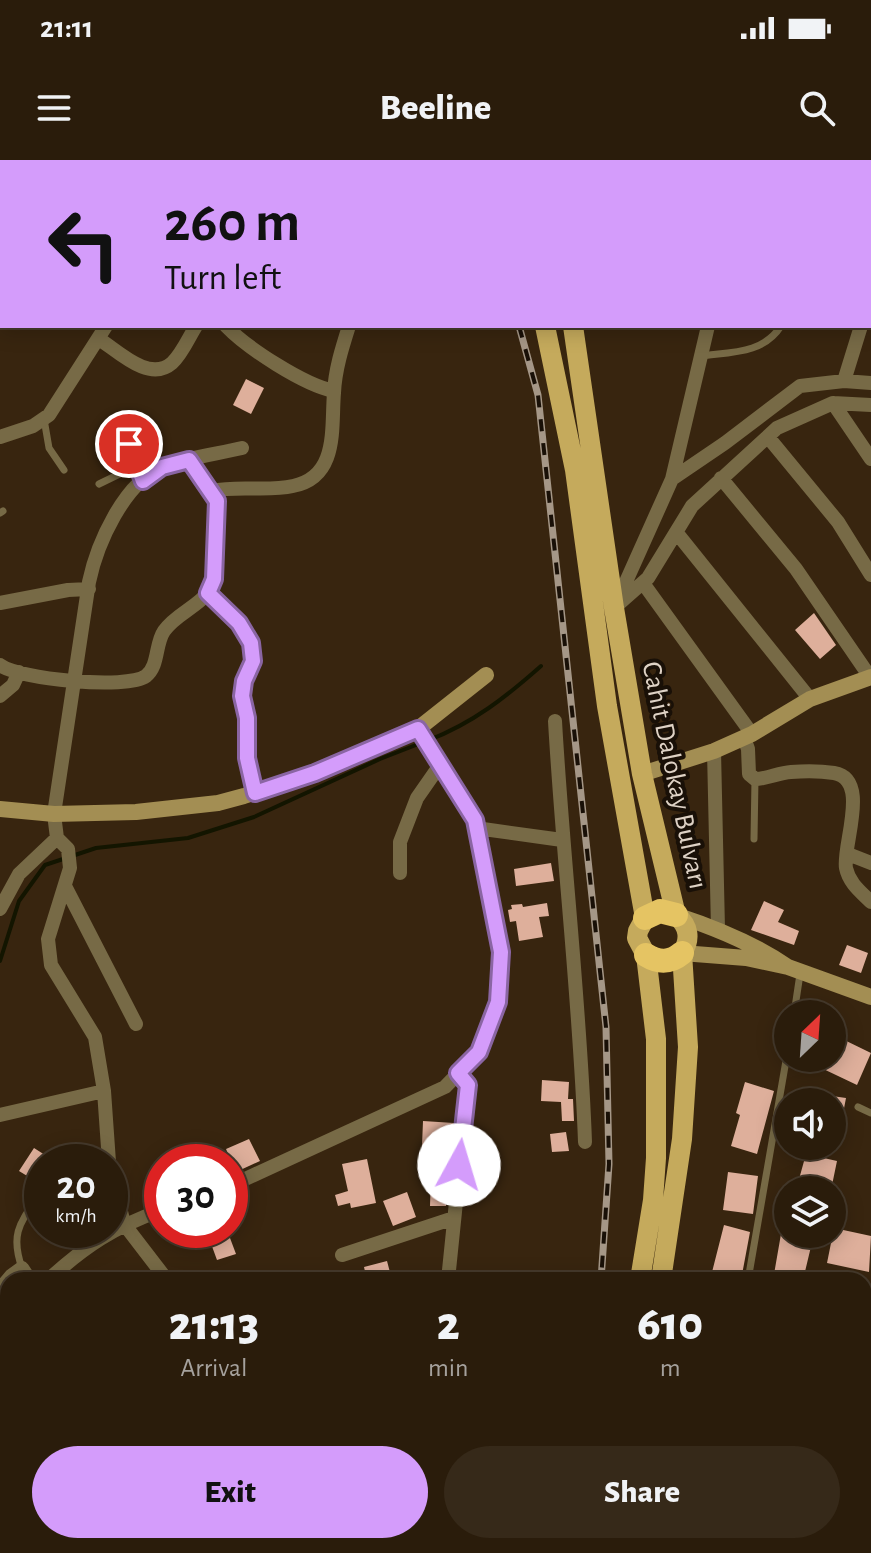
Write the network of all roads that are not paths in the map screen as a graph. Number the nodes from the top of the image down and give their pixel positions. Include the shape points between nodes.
1 (195, 328) edge
2 (229, 328) edge
3 (348, 328) edge
4 (545, 328) edge
5 (575, 328) edge
6 (708, 328) edge
7 (779, 328) edge
8 (860, 328) edge
9 (104, 329) edge
10 (701, 356) junction
11 (844, 381) junction
12 (871, 383) edge
13 (334, 391) junction
14 (833, 403) junction
15 (871, 405) edge
16 (44, 419) junction
17 (0, 437) edge
18 (768, 437) junction
19 (129, 444) dead end
20 (242, 448) dead end
21 (871, 459) edge
22 (189, 460) junction
23 (136, 466) junction
24 (64, 470) dead end
25 (721, 478) junction
26 (672, 479) junction
27 (143, 481) junction
28 (99, 484) dead end
29 (212, 491) junction
30 (676, 532) junction
31 (871, 575) edge
32 (643, 583) junction
33 (89, 589) junction
34 (208, 593) junction
35 (0, 603) edge
36 (614, 608) junction
37 (0, 665) edge
38 (19, 672) junction
39 (486, 675) dead end
40 (870, 677) edge
41 (76, 682) junction
42 (0, 696) edge
43 (810, 699) junction
44 (555, 721) dead end
45 (748, 736) junction
46 (424, 739) junction
47 (714, 751) junction
48 (440, 765) junction
49 (642, 774) junction
50 (755, 779) junction
51 (255, 793) junction
52 (0, 809) edge
53 (54, 814) junction
54 (476, 828) junction
55 (754, 839) dead end
56 (562, 840) junction
57 (62, 844) junction
58 (848, 854) junction
59 (871, 863) edge
60 (400, 873) dead end
61 (65, 886) junction
62 (871, 902) edge
63 (0, 909) edge
64 (676, 915) junction
65 (645, 918) junction
66 (718, 929) junction
67 (682, 953) junction
68 (646, 955) junction
69 (794, 969) junction
70 (871, 997) edge
71 (794, 1000) edge
72 (136, 1024) dead end
73 (784, 1072) edge
74 (458, 1073) junction
75 (104, 1091) junction
76 (858, 1107) dead end
77 (871, 1113) edge
78 (0, 1115) edge
79 (585, 1142) dead end
80 (108, 1144) edge
81 (248, 1178) edge
82 (24, 1218) edge
83 (454, 1218) junction
84 (128, 1229) edge
85 (87, 1248) edge
86 (342, 1255) dead end
87 (25, 1272) edge
88 (58, 1272) edge
89 (161, 1272) edge
90 (449, 1272) edge
91 (641, 1272) edge
92 (662, 1272) edge
93 (749, 1272) edge

1 - 9 street via 171,364 154,370 143,368
2 - 13 street via 304,380
3 - 13 street
4 - 65 main road, Cahit Dalokay Bulvarı via 575,470 607,706
5 - 36 main road, Cahit Dalokay Bulvarı
6 - 10 street
7 - 10 lane via 767,344
8 - 11 street
9 - 16 street
10 - 26 street
11 - 12 street
11 - 26 street via 800,386
13 - 29 street via 331,448 314,477 293,487
14 - 15 street
14 - 18 street
14 - 21 street
16 - 17 street
16 - 24 lane via 49,448
18 - 25 street
18 - 31 street via 838,522
19 - 23 lane
20 - 22 street
22 - 27 street via 162,467
22 - 29 street
23 - 27 lane
23 - 28 lane
25 - 30 street via 692,506
25 - 40 street via 796,569
26 - 36 street
27 - 33 street via 117,509 92,567
29 - 34 street via 217,501 214,579
30 - 32 street
30 - 43 street
32 - 36 street
32 - 45 street
33 - 35 street
33 - 41 street
34 - 41 street via 167,627 143,678
34 - 51 street via 251,643 253,661 242,696
36 - 49 main road, Cahit Dalokay Bulvarı
37 - 38 street
38 - 41 street
38 - 42 street
39 - 46 street
40 - 43 street
41 - 53 street
43 - 45 street
44 - 56 street
45 - 47 street
45 - 50 street via 749,774
46 - 48 street
46 - 51 street
47 - 49 street
47 - 66 street
48 - 54 street
48 - 60 street via 417,798 400,842
49 - 64 main road, Cahit Dalokay Bulvarı
50 - 55 lane
50 - 58 street via 788,772 840,774 852,789
51 - 53 street via 173,809
52 - 53 street
53 - 57 street
54 - 56 street
54 - 74 street via 501,965 498,1002 479,1052
56 - 79 street
57 - 61 street via 70,868
57 - 63 street via 19,874
58 - 59 street
58 - 62 street via 845,865 851,882
61 - 72 street
61 - 75 street via 48,939 51,965 95,1037
64 - 65 highway via 660,911
64 - 66 street
64 - 67 main road, Cahit Dalokay Bulvarı via 688,932
65 - 68 main road, Cahit Dalokay Bulvarı via 637,938
66 - 69 street
67 - 68 highway via 660,961
67 - 69 street via 734,956
67 - 92 main road, Cahit Dalokay Bulvarı via 688,1047 682,1139
68 - 91 main road, Cahit Dalokay Bulvarı via 656,1039 656,1158
69 - 70 street
69 - 71 lane
73 - 93 lane
74 - 81 street via 445,1087
74 - 83 street via 468,1085
75 - 78 street
75 - 80 street
76 - 77 lane
82 - 87 lane via 16,1249
83 - 86 street
83 - 90 street
84 - 89 street
85 - 88 street

